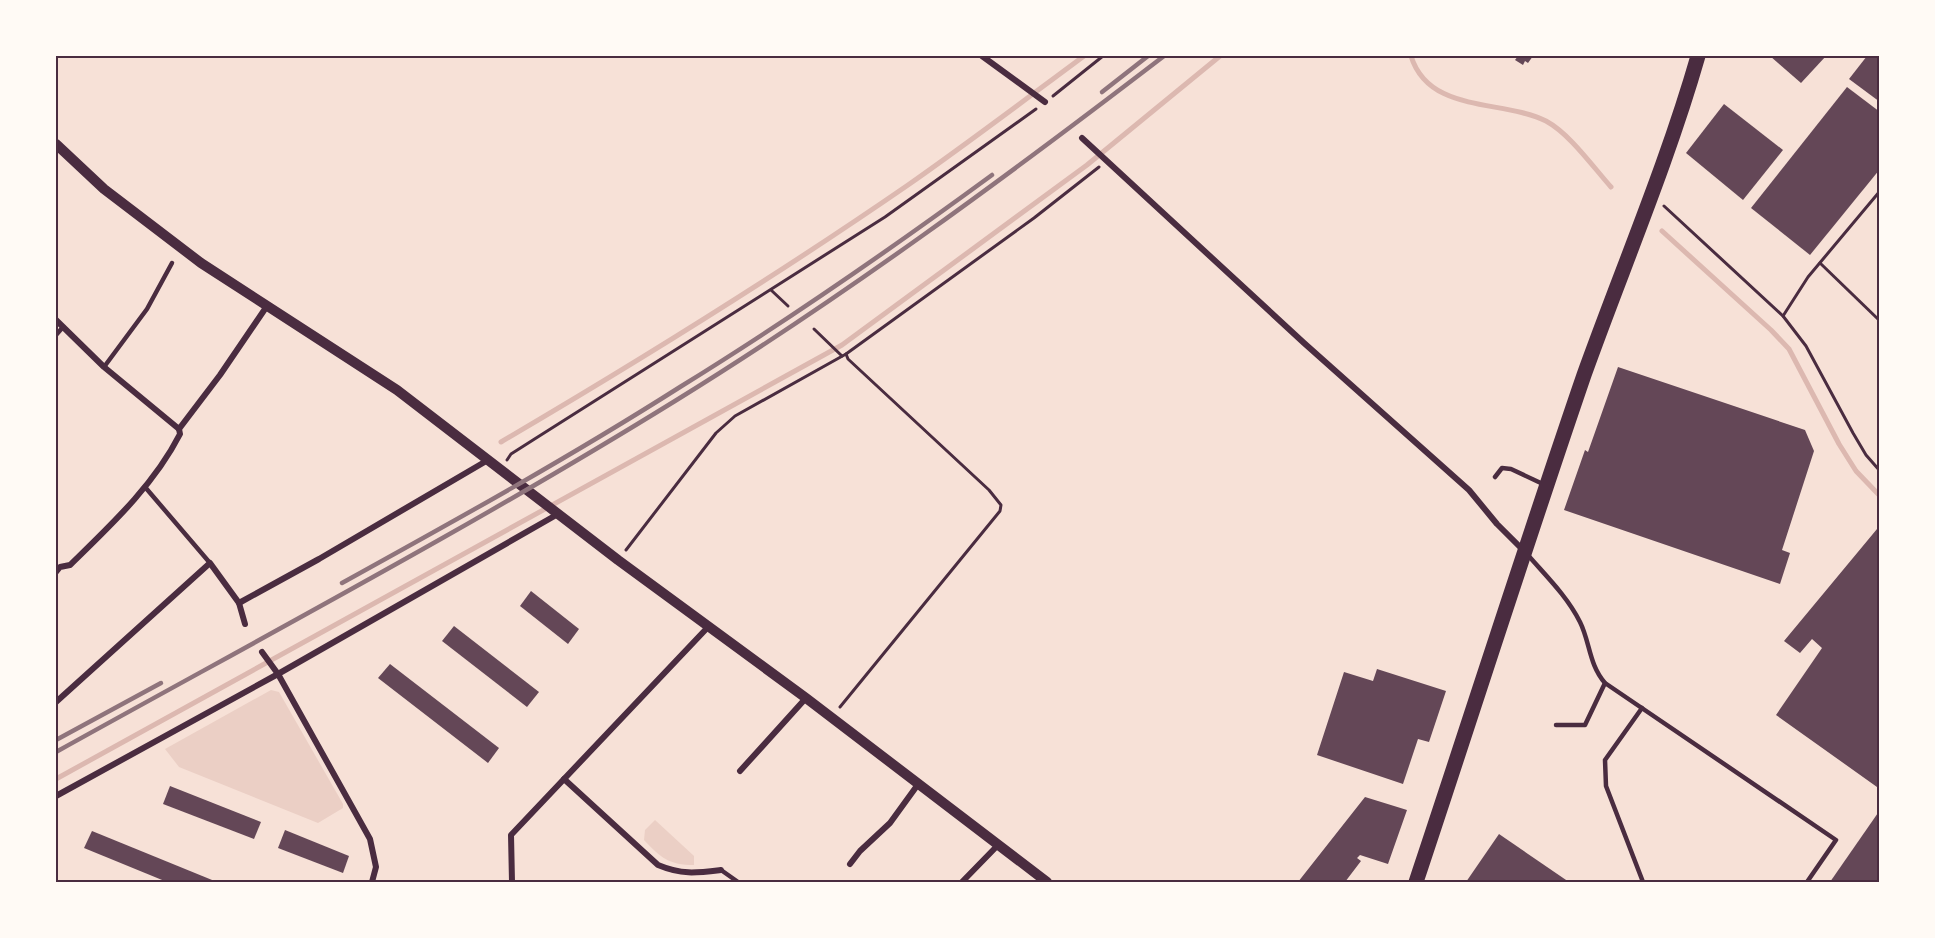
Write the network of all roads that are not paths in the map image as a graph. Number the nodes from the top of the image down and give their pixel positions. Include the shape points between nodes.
1 (982, 56) edge
2 (1698, 56) edge
3 (1042, 100) road end
4 (1082, 138) dead end
5 (56, 144) edge
6 (172, 263) dead end
7 (267, 306) junction
8 (56, 320) edge
9 (63, 327) junction
10 (56, 336) edge
11 (104, 367) junction
12 (179, 429) junction
13 (488, 460) junction
14 (1495, 477) dead end
15 (1547, 486) junction
16 (145, 487) junction
17 (555, 512) junction
18 (1525, 551) junction
19 (210, 563) junction
20 (56, 572) edge
21 (239, 603) junction
22 (245, 624) dead end
23 (709, 626) junction
24 (263, 653) dead end
25 (278, 674) junction
26 (1605, 682) junction
27 (806, 698) junction
28 (56, 702) edge
29 (1642, 708) junction
30 (1556, 724) dead end
31 (740, 771) dead end
32 (564, 779) junction
33 (919, 783) junction
34 (56, 796) edge
35 (999, 844) junction
36 (850, 864) dead end
37 (721, 870) joint
38 (372, 882) edge
39 (512, 882) edge
40 (738, 882) edge
41 (962, 882) edge
42 (1047, 882) edge
43 (1416, 882) edge
44 (1643, 882) edge
45 (1807, 882) edge

1 - 3 street
2 - 15 main road
4 - 18 street via 1469,490
5 - 7 street via 104,189 201,263
6 - 11 lane via 147,309
7 - 12 street
7 - 13 street via 397,390
8 - 9 street
9 - 10 lane
9 - 11 street
11 - 12 street
12 - 16 street via 174,447
13 - 17 street
13 - 21 street
14 - 15 lane via 1502,468 1511,469
15 - 18 main road
16 - 19 lane
16 - 20 street via 78,558
17 - 23 street
17 - 25 street
18 - 26 lane via 1572,607 1597,673
18 - 43 main road
19 - 21 street
19 - 28 street
21 - 22 street
23 - 27 street
23 - 32 street
24 - 25 street
25 - 34 street
25 - 38 street via 370,839 376,867
26 - 29 lane
26 - 30 lane via 1585,725
27 - 31 street
27 - 33 street
29 - 44 lane via 1605,760 1606,786
29 - 45 lane via 1836,840
32 - 37 street via 658,865 674,872
32 - 39 street via 511,835
33 - 35 street
33 - 36 street via 890,823
35 - 41 street
35 - 42 street
37 - 40 lane

